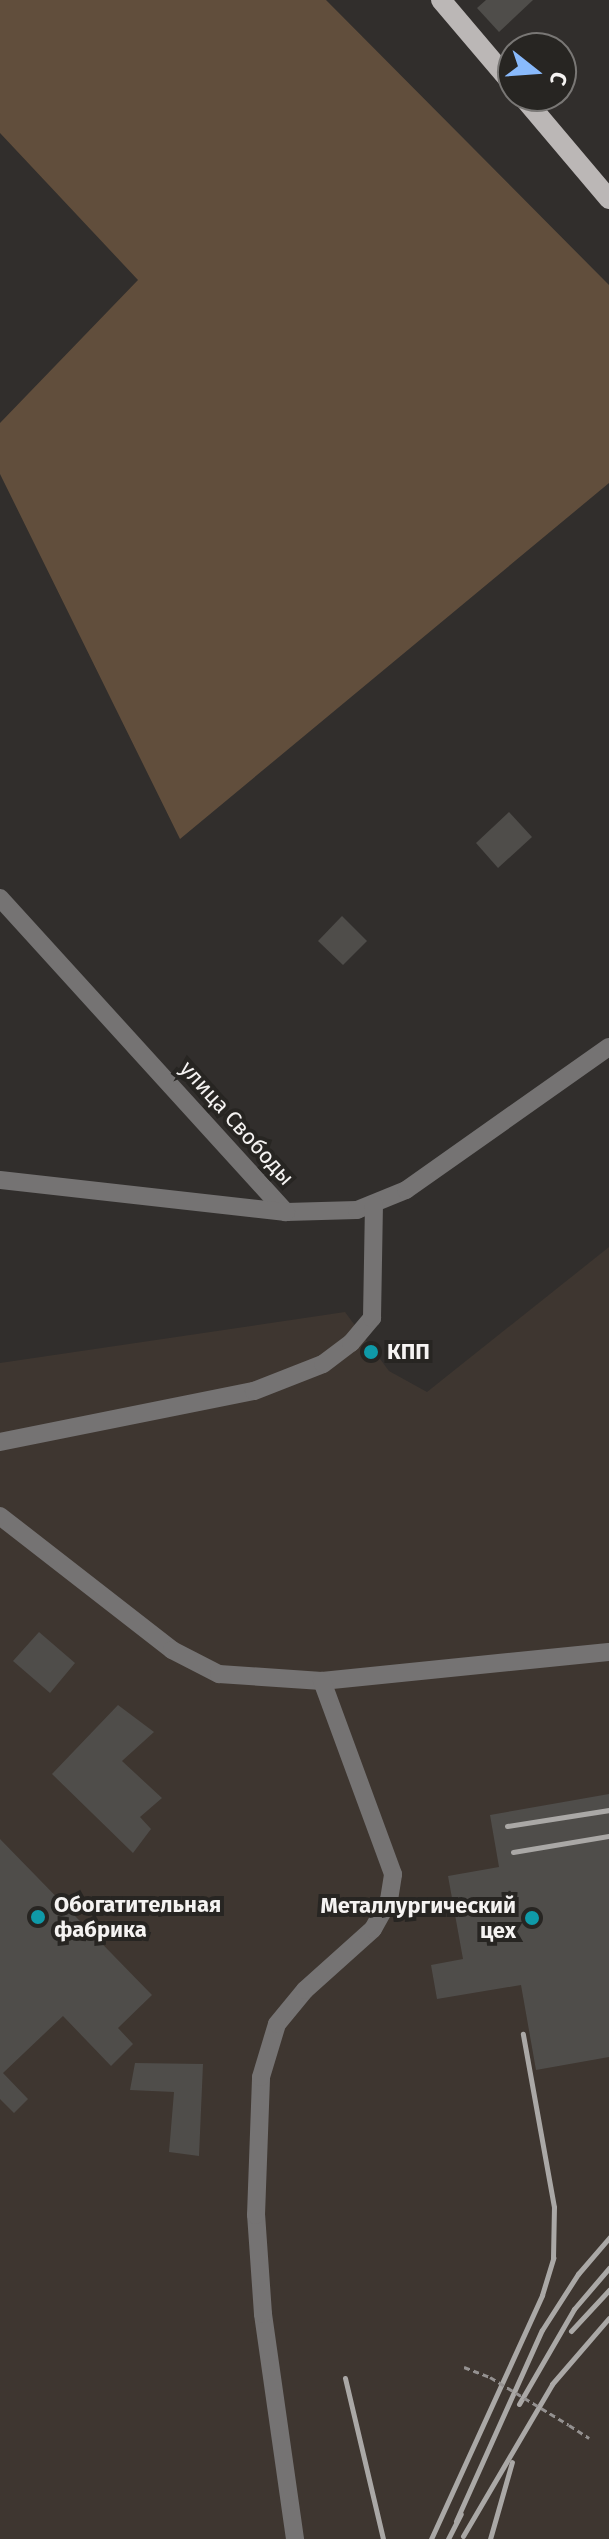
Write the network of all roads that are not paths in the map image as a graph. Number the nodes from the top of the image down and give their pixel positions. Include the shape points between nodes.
1 (441, 0) edge
2 (497, 66) edge
3 (536, 112) edge
4 (609, 199) edge
5 (0, 898) edge
6 (609, 1047) edge
7 (0, 1180) edge
8 (374, 1205) junction
9 (286, 1212) junction
10 (0, 1442) edge
11 (0, 1516) edge
12 (609, 1652) edge
13 (322, 1681) junction
14 (295, 2539) edge

1 - 2 main road
3 - 4 main road
5 - 9 street, улица Свободы
6 - 8 street, улица Свободы via 406,1190
7 - 9 street
8 - 9 street, улица Свободы via 333,1213
8 - 10 street via 372,1318 323,1364 254,1391
11 - 13 street via 190,1663 236,1677
12 - 13 street
13 - 14 street via 393,1874 389,1900 373,1929 305,1990 277,2024 261,2077 256,2215 263,2314

